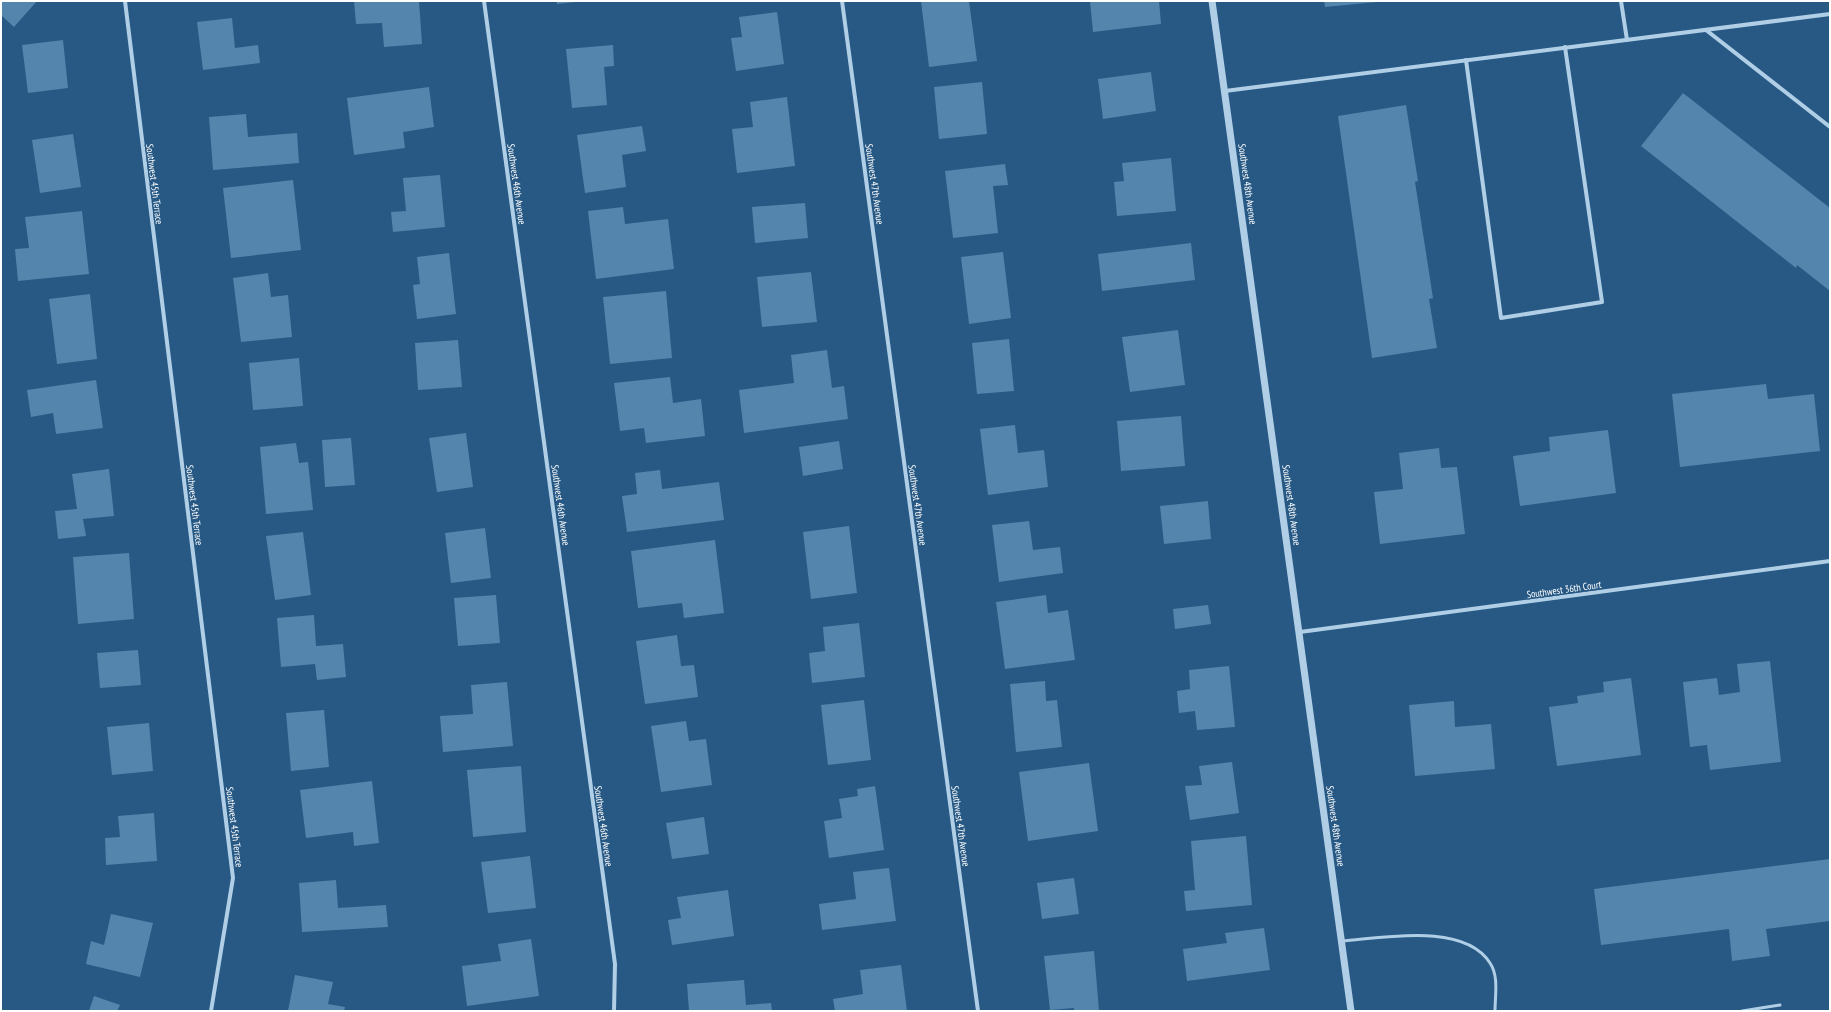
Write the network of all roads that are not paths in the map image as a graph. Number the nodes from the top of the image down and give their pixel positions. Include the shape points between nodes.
1 (125, 1) edge
2 (484, 1) edge
3 (842, 1) edge
4 (1212, 1) edge
5 (1621, 1) edge
6 (1830, 14) edge
7 (1705, 30) junction
8 (1626, 40) junction
9 (1565, 47) junction
10 (1466, 60) junction
11 (1225, 91) junction
12 (1830, 127) edge
13 (1830, 561) edge
14 (1300, 632) junction
15 (1341, 941) junction
16 (1780, 1005) dead end
17 (211, 1011) edge
18 (614, 1011) edge
19 (978, 1011) edge
20 (1351, 1011) edge
21 (1495, 1011) edge
22 (1742, 1011) edge

1 - 17 street, Southwest 45th Terrace via 233,878
2 - 18 street, Southwest 46th Avenue via 615,964
3 - 19 street, Southwest 47th Avenue
4 - 11 street, Southwest 48th Avenue
5 - 8 street
6 - 7 street
7 - 8 street
7 - 12 street
8 - 9 street
9 - 10 street
9 - 10 street via 1602,302 1501,318
10 - 11 street
11 - 14 street, Southwest 48th Avenue
13 - 14 street, Southwest 36th Court
14 - 15 street, Southwest 48th Avenue
15 - 20 street, Southwest 48th Avenue
15 - 21 lane via 1439,936 1476,947 1490,963 1495,975
16 - 22 lane

